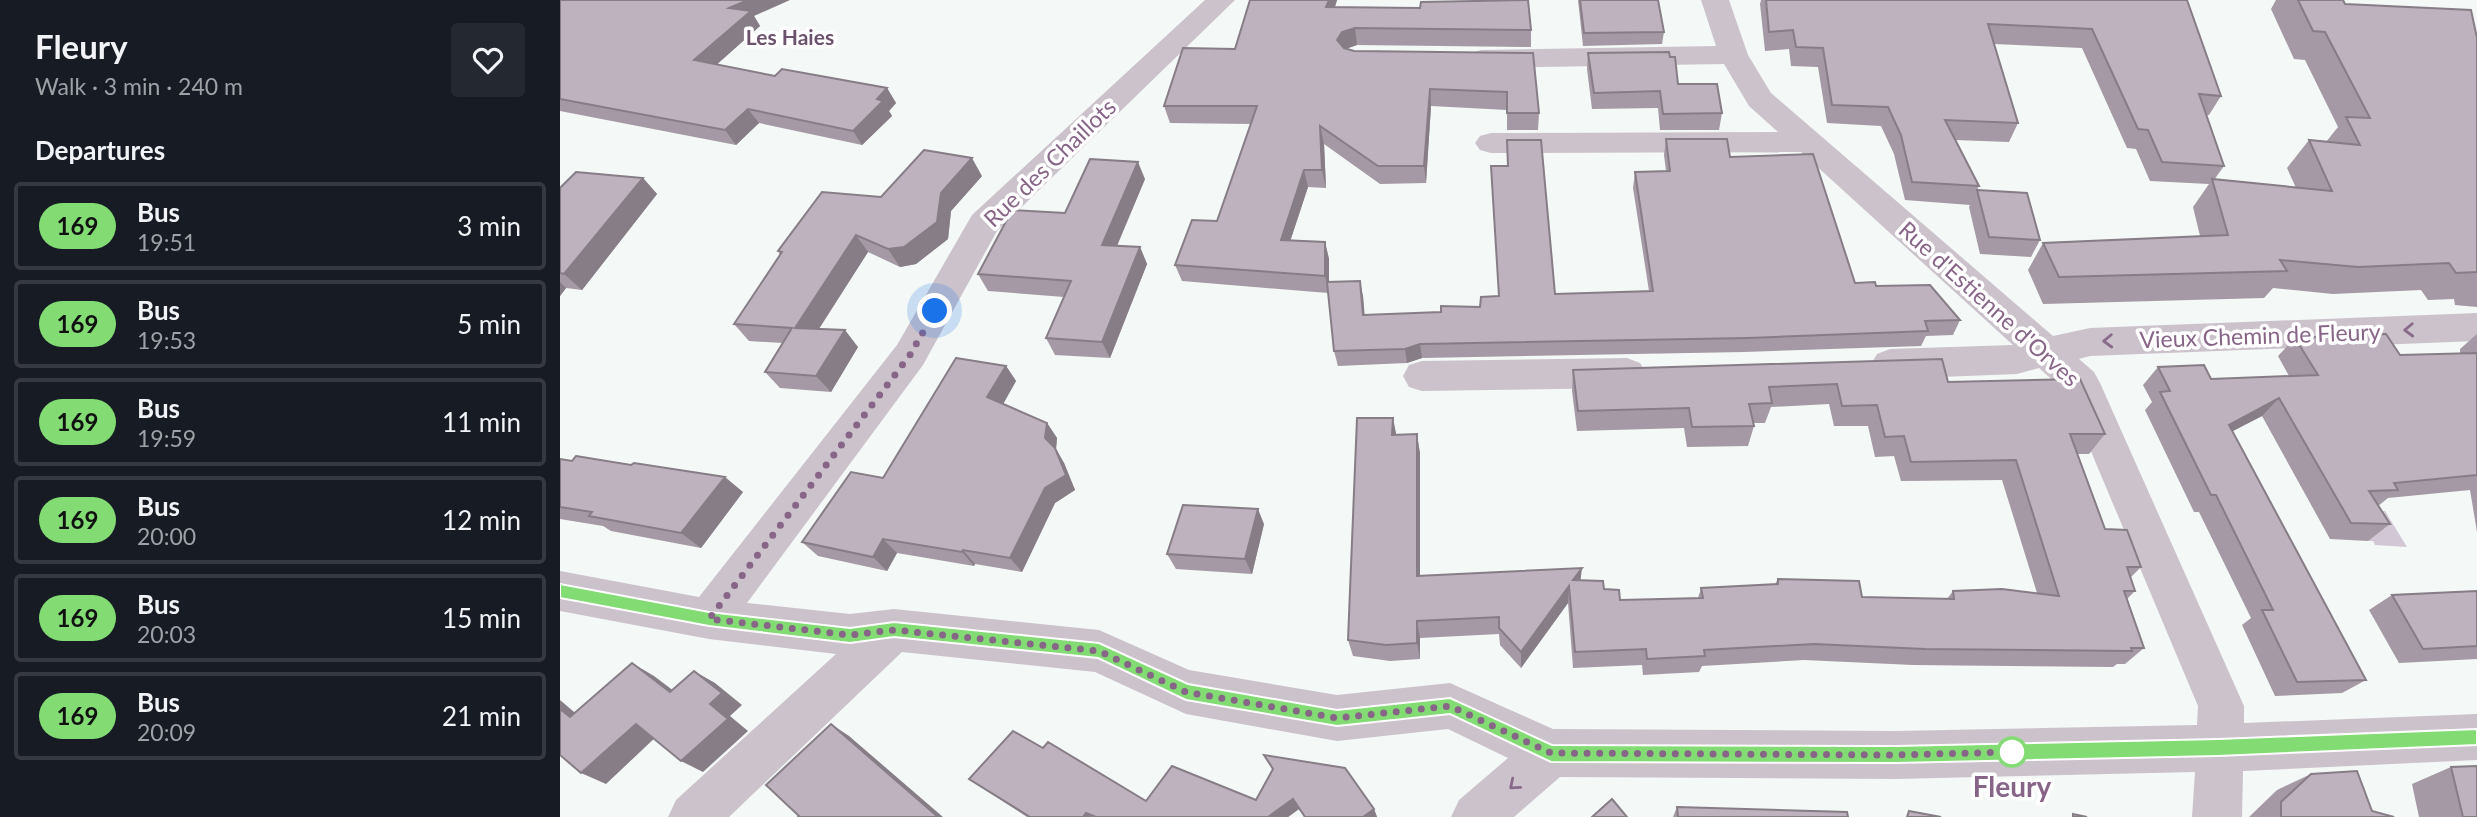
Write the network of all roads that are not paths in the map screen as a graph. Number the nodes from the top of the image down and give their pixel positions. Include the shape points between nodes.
1 (1221, 0) edge
2 (1716, 0) edge
3 (1733, 55) junction
4 (1448, 58) edge
5 (1808, 142) junction
6 (1491, 143) dead end
7 (2477, 327) edge
8 (2044, 352) junction
9 (1853, 366) edge
10 (1664, 372) edge
11 (1422, 376) dead end
12 (560, 591) edge
13 (709, 619) junction
14 (894, 630) junction
15 (2477, 737) edge
16 (2218, 748) junction
17 (1551, 753) junction
18 (693, 817) edge
19 (1476, 817) edge
20 (2217, 817) edge

1 - 13 street, Rue des Chaillots via 984,223 910,355
2 - 3 street, Rue d'Estienne d'Orves
3 - 4 street
3 - 5 street, Rue d'Estienne d'Orves via 1760,99
5 - 6 street
5 - 8 street, Rue d'Estienne d'Orves
7 -> 8 street, Vieux Chemin de Fleury via 2090,342
8 - 9 street, Vieux Chemin de Fleury via 2017,359
8 - 16 street, Rue d'Estienne d'Orves via 2081,383 2221,706
10 - 11 street
12 - 13 street
13 - 14 street via 850,635
14 - 17 street via 1099,651 1186,692 1337,718 1450,706
14 - 18 street
15 - 16 street
16 - 17 street via 1895,755
16 - 20 street, Rue d'Estienne d'Orves
17 -> 19 street

